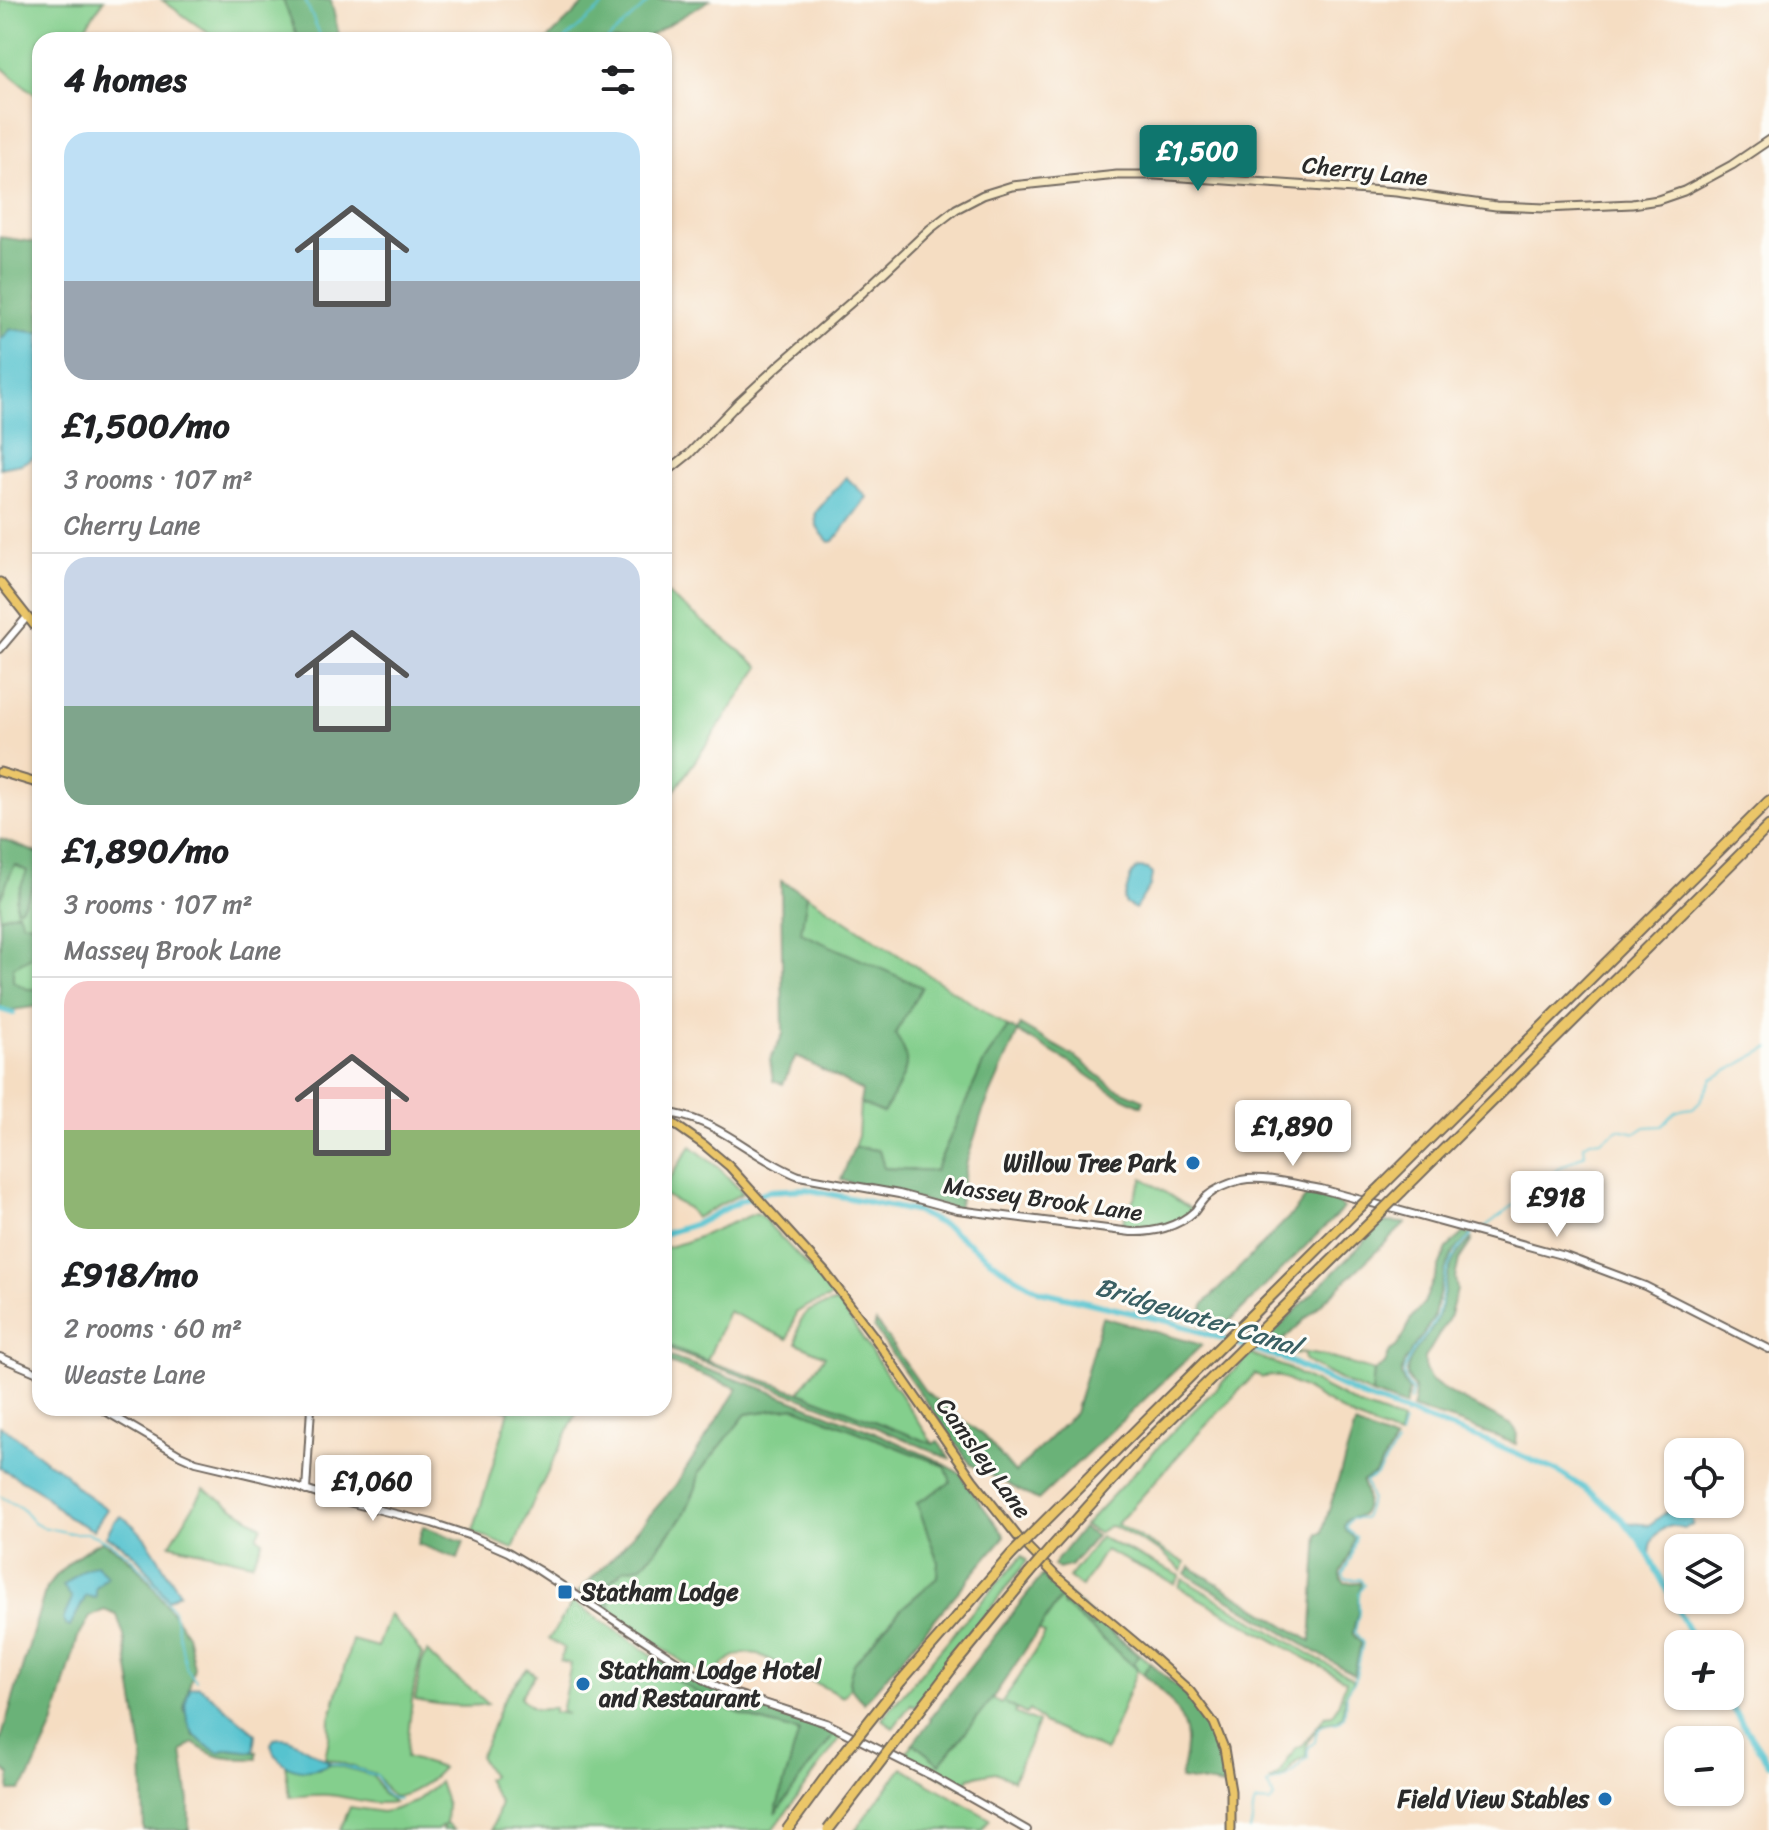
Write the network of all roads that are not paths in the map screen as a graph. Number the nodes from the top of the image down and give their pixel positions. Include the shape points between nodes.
1 (1769, 140) edge
2 (672, 468) edge
3 (0, 582) edge
4 (27, 617) junction
5 (32, 623) edge
6 (0, 649) edge
7 (0, 772) edge
8 (32, 782) edge
9 (1769, 801) edge
10 (1769, 826) edge
11 (672, 1115) edge
12 (672, 1122) edge
13 (1769, 1349) edge
14 (0, 1357) edge
15 (32, 1371) edge
16 (114, 1416) edge
17 (311, 1416) edge
18 (306, 1491) junction
19 (787, 1830) edge
20 (828, 1830) edge
21 (1027, 1830) edge
22 (1231, 1830) edge

1 - 2 main road, Cherry Lane via 1684,191 1632,204 1496,206 1396,192 1155,175 1012,186 956,209 930,229
3 - 4 main road
4 - 5 main road
4 - 6 street
7 - 8 main road
9 - 19 highway, bridge via 1011,1555 901,1681
10 - 20 highway, bridge via 1142,1447 955,1664
11 - 13 street, Massey Brook Lane via 720,1130 799,1176 958,1210 1131,1232 1170,1226 1209,1194 1243,1180 1321,1189 1565,1256 1645,1286
12 - 22 main road, Camsley Lane via 740,1177 826,1273 1011,1530 1057,1577 1190,1691 1214,1723 1224,1748
14 - 15 street
16 - 18 street via 196,1462
17 - 18 street
18 - 21 street via 448,1528 508,1552 708,1682 826,1723

